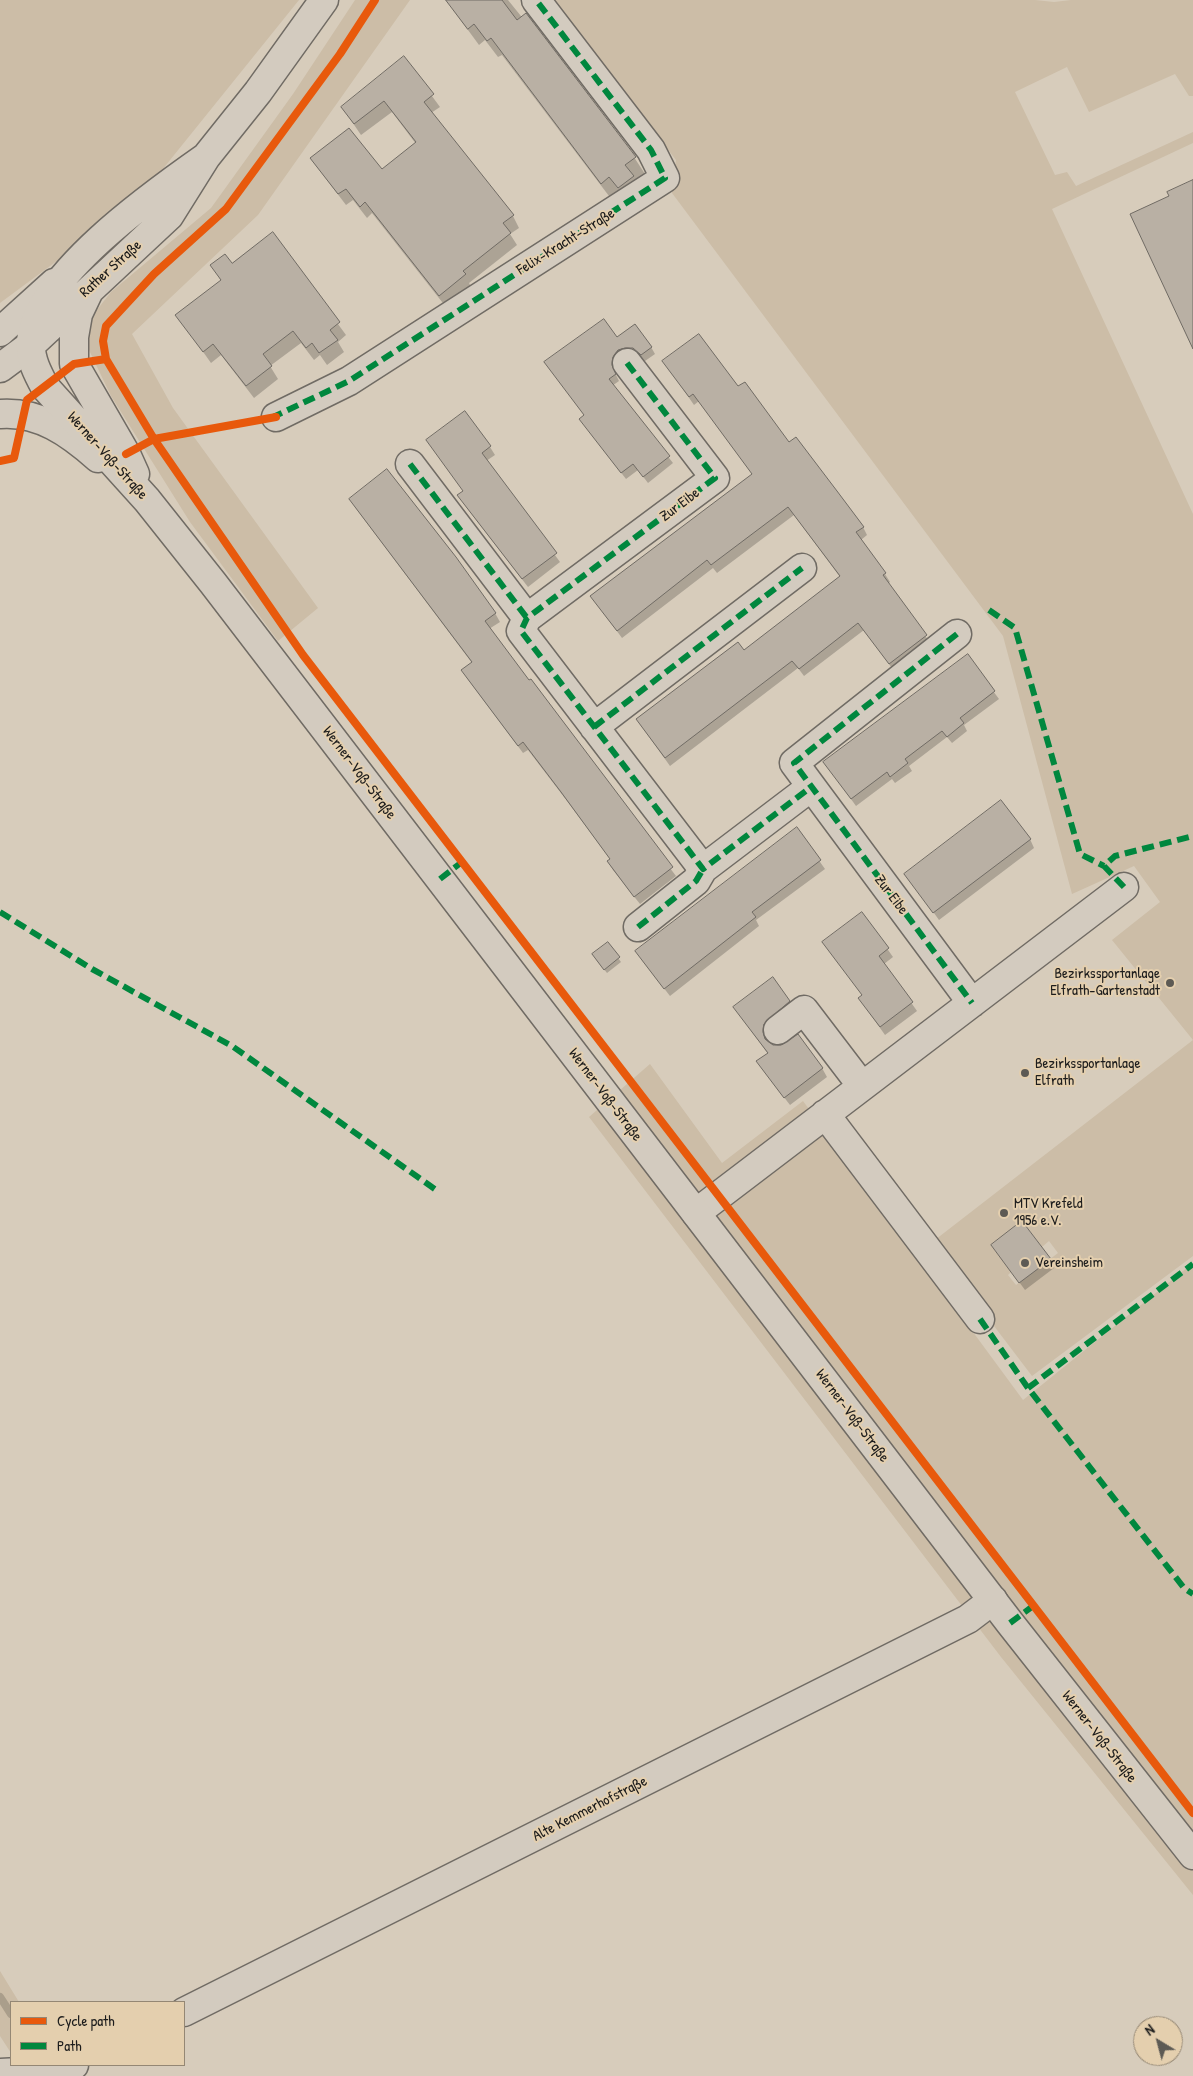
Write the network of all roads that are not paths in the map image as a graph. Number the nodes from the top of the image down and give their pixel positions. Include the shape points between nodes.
1 (324, 0) edge
2 (536, 0) edge
3 (206, 157) junction
4 (65, 274) junction
5 (90, 288) junction
6 (0, 332) edge
7 (35, 337) junction
8 (627, 363) dead end
9 (74, 364) junction
10 (0, 368) edge
11 (0, 414) edge
12 (276, 417) dead end
13 (410, 464) dead end
14 (147, 500) junction
15 (802, 568) dead end
16 (527, 618) junction
17 (956, 634) dead end
18 (594, 728) junction
19 (811, 787) junction
20 (703, 869) junction
21 (1124, 887) dead end
22 (638, 927) dead end
23 (972, 1003) junction
24 (778, 1030) dead end
25 (862, 1086) junction
26 (825, 1114) junction
27 (696, 1213) junction
28 (980, 1319) dead end
29 (993, 1600) junction
30 (1193, 1855) edge
31 (185, 2011) edge
32 (54, 2069) edge
33 (0, 2073) edge

1 - 3 street, Rather Straße via 258,92
2 - 12 street, Felix-Kracht-Straße via 651,150 665,178 349,381
3 - 4 street, Rather Straße via 154,193
3 - 5 street, Rather Straße via 169,216
4 - 6 street, Rather Straße
4 - 7 street via 47,301
5 - 7 street, Rather Straße
5 - 9 street via 78,314
6 - 7 street, Rather Straße via 20,329
7 - 9 street via 60,342
7 - 10 street, Rather Straße
7 - 14 street, Werner-Voß-Straße via 36,370 45,387
8 - 16 street, Zur Eibe via 715,478
9 - 14 street via 126,454
11 - 14 street via 40,419 58,427
13 - 16 street
14 - 27 street, Werner-Voß-Straße
15 - 18 street
16 - 18 street via 521,631
17 - 19 street, Zur Eibe via 794,763
18 - 20 street
19 - 20 street
19 - 23 street, Zur Eibe
20 - 22 street via 696,881
21 - 23 street
23 - 25 street
24 - 25 street via 804,1010
25 - 26 street
26 - 27 street
26 - 28 street
27 - 29 street, Werner-Voß-Straße
29 - 30 street, Werner-Voß-Straße
29 - 31 street, Alte Kemmerhofstraße via 968,1619
32 - 33 street

